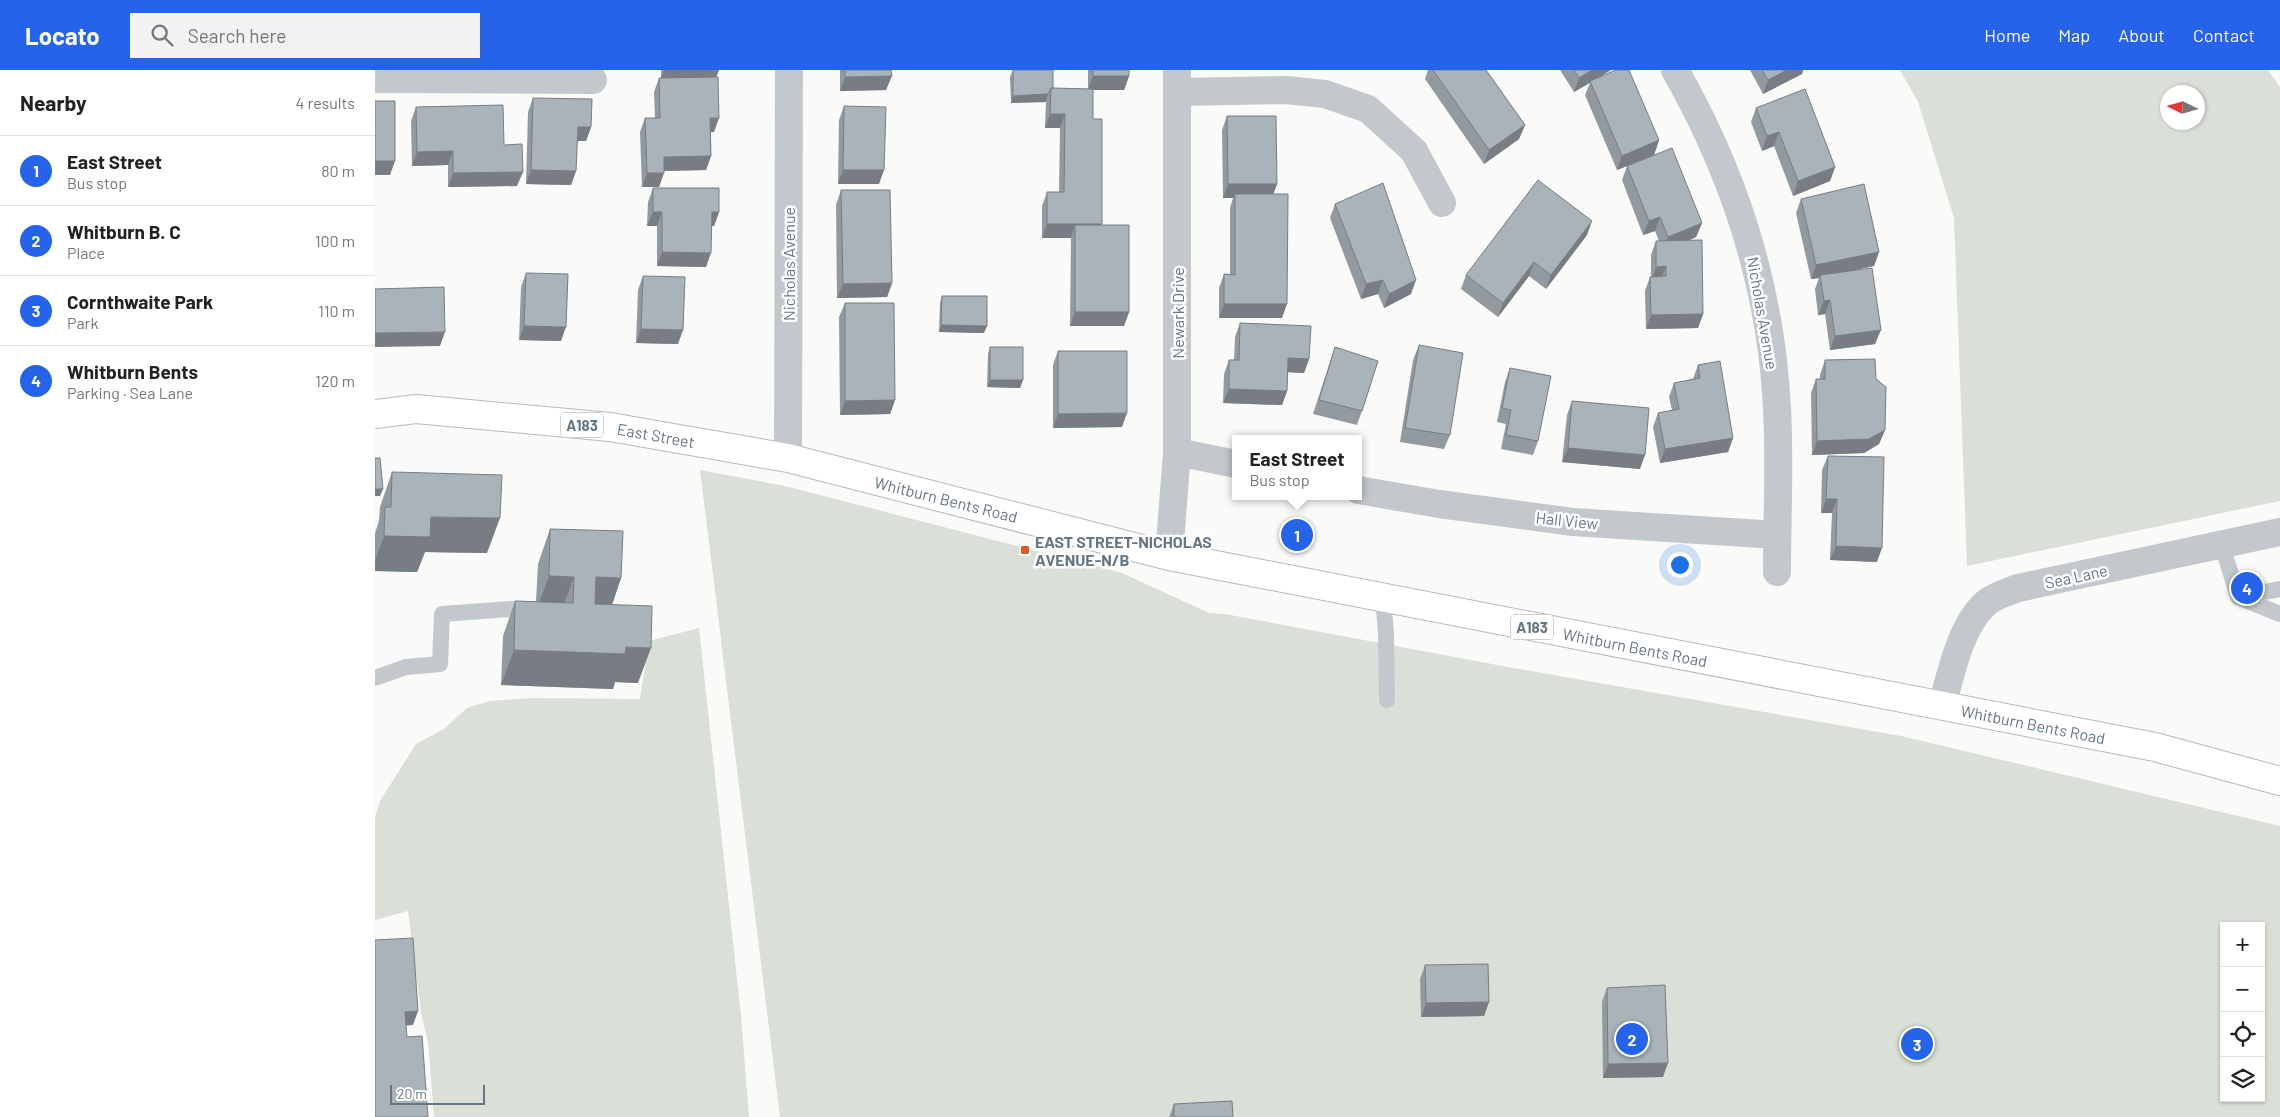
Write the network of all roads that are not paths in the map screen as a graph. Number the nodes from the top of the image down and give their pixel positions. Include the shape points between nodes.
1 (789, 70) edge
2 (1675, 70) edge
3 (375, 79) edge
4 (593, 80) dead end
5 (1177, 81) edge
6 (1442, 203) dead end
7 (375, 414) edge
8 (1177, 452) junction
9 (788, 458) junction
10 (1232, 463) edge
11 (1362, 491) edge
12 (2280, 532) edge
13 (1777, 535) junction
14 (2222, 545) junction
15 (1169, 556) junction
16 (1777, 572) dead end
17 (2280, 589) edge
18 (1383, 597) junction
19 (2238, 597) junction
20 (511, 609) dead end
21 (2280, 614) edge
22 (375, 678) edge
23 (1387, 700) dead end
24 (1942, 706) junction
25 (2280, 781) edge

1 - 9 street, Nicholas Avenue
2 - 13 street, Nicholas Avenue via 1733,189 1752,246 1771,347 1777,408
3 - 4 street
5 - 6 street via 1325,94 1368,109 1414,151
5 - 8 street, Newark Drive
7 - 9 main road, East Street / A183 via 416,410 610,427
8 - 10 street
8 - 15 street, Newark Drive
9 - 15 main road, Whitburn Bents Road / A183
11 - 13 street, Hall View via 1573,522
12 - 14 street, Sea Lane
13 - 16 street, Nicholas Avenue
14 - 19 lane
14 - 24 street, Sea Lane via 2018,588 1987,603 1970,622
15 - 18 main road, Whitburn Bents Road / A183
17 - 19 lane
18 - 23 lane
18 - 24 main road, Whitburn Bents Road / A183
19 - 21 lane
20 - 22 lane via 442,614 441,664 406,667
24 - 25 main road, Whitburn Bents Road / A183 via 2155,747

